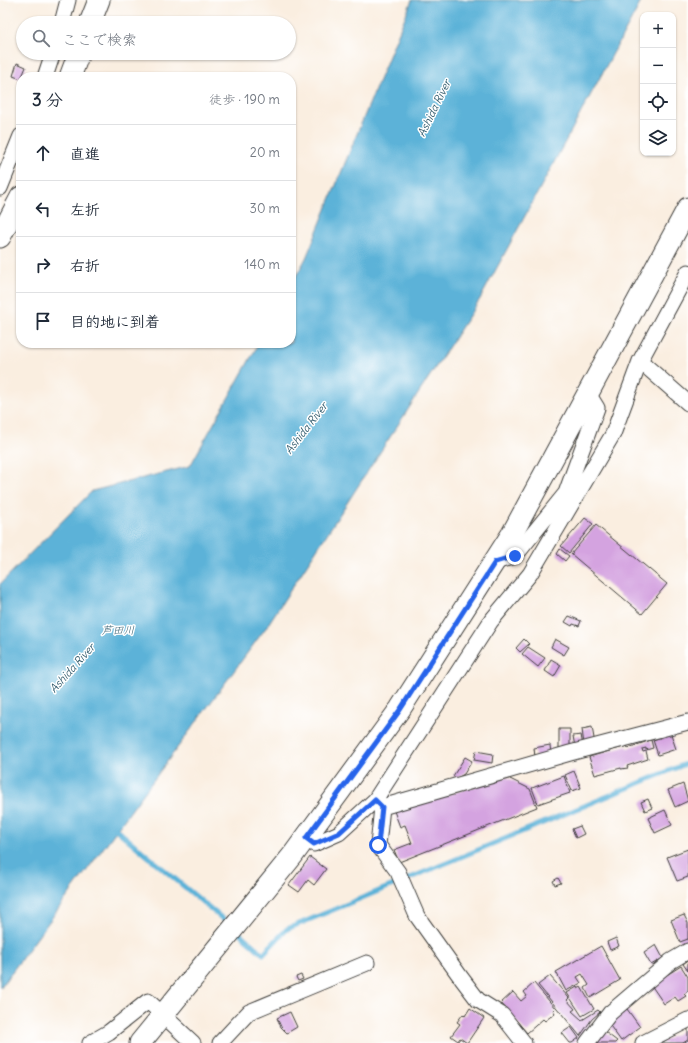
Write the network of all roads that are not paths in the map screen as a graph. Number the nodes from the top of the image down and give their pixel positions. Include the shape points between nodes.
1 (68, 0) edge
2 (98, 1) edge
3 (64, 16) edge
4 (93, 16) edge
5 (51, 60) edge
6 (76, 60) edge
7 (47, 72) edge
8 (72, 72) edge
9 (16, 148) edge
10 (0, 188) edge
11 (16, 207) edge
12 (688, 208) edge
13 (0, 237) edge
14 (688, 272) edge
15 (640, 361) junction
16 (589, 395) junction
17 (688, 403) edge
18 (571, 495) junction
19 (495, 562) junction
20 (688, 722) edge
21 (378, 803) junction
22 (306, 838) junction
23 (688, 951) edge
24 (367, 963) dead end
25 (162, 1016) junction
26 (688, 1020) edge
27 (90, 1043) edge
28 (140, 1043) edge
29 (193, 1043) edge
30 (220, 1043) edge
31 (524, 1043) edge
32 (587, 1043) edge
33 (643, 1043) edge

1 - 3 street
2 - 4 street
5 - 7 street
6 - 8 street
9 - 10 street
11 - 13 street
12 - 16 street
14 - 15 street
15 - 17 street
15 - 18 street via 613,434
16 - 18 street via 598,408
16 - 19 street
18 - 19 street via 515,556
18 - 21 street via 530,574 491,621
19 - 22 street via 400,710
20 - 21 street
21 - 22 street via 339,833 314,844
21 - 31 street via 378,845 398,872 417,916 478,1000 502,1015
22 - 25 street
23 - 32 street via 671,961 610,1013
24 - 30 street via 249,1012
25 - 27 street via 148,1001 109,1032
25 - 28 street
25 - 29 street
26 - 33 street

